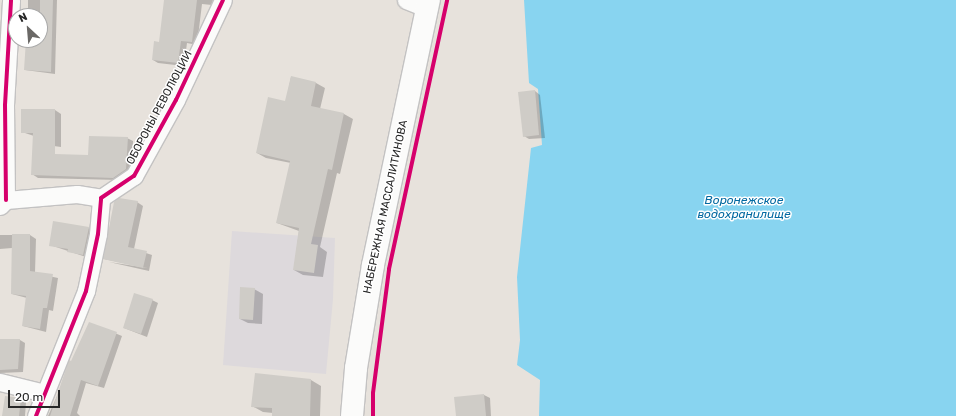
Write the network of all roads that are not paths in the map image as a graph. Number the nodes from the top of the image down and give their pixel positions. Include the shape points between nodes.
1 (11, 0) edge
2 (223, 0) edge
3 (406, 0) edge
4 (428, 4) edge
5 (101, 198) junction
6 (3, 203) edge
7 (0, 382) edge
8 (45, 393) junction
9 (36, 416) edge
10 (352, 416) edge

1 - 6 street
2 - 5 street, ОБОРОНЫ РЕВОЛЮЦИИ via 176,100 134,176
3 - 4 street
4 - 10 main road, НАБЕРЕЖНАЯ МАССАЛИТИНОВА via 372,265 356,368
5 - 6 street via 77,194
5 - 8 street via 98,234 86,291
7 - 8 street
8 - 9 street

